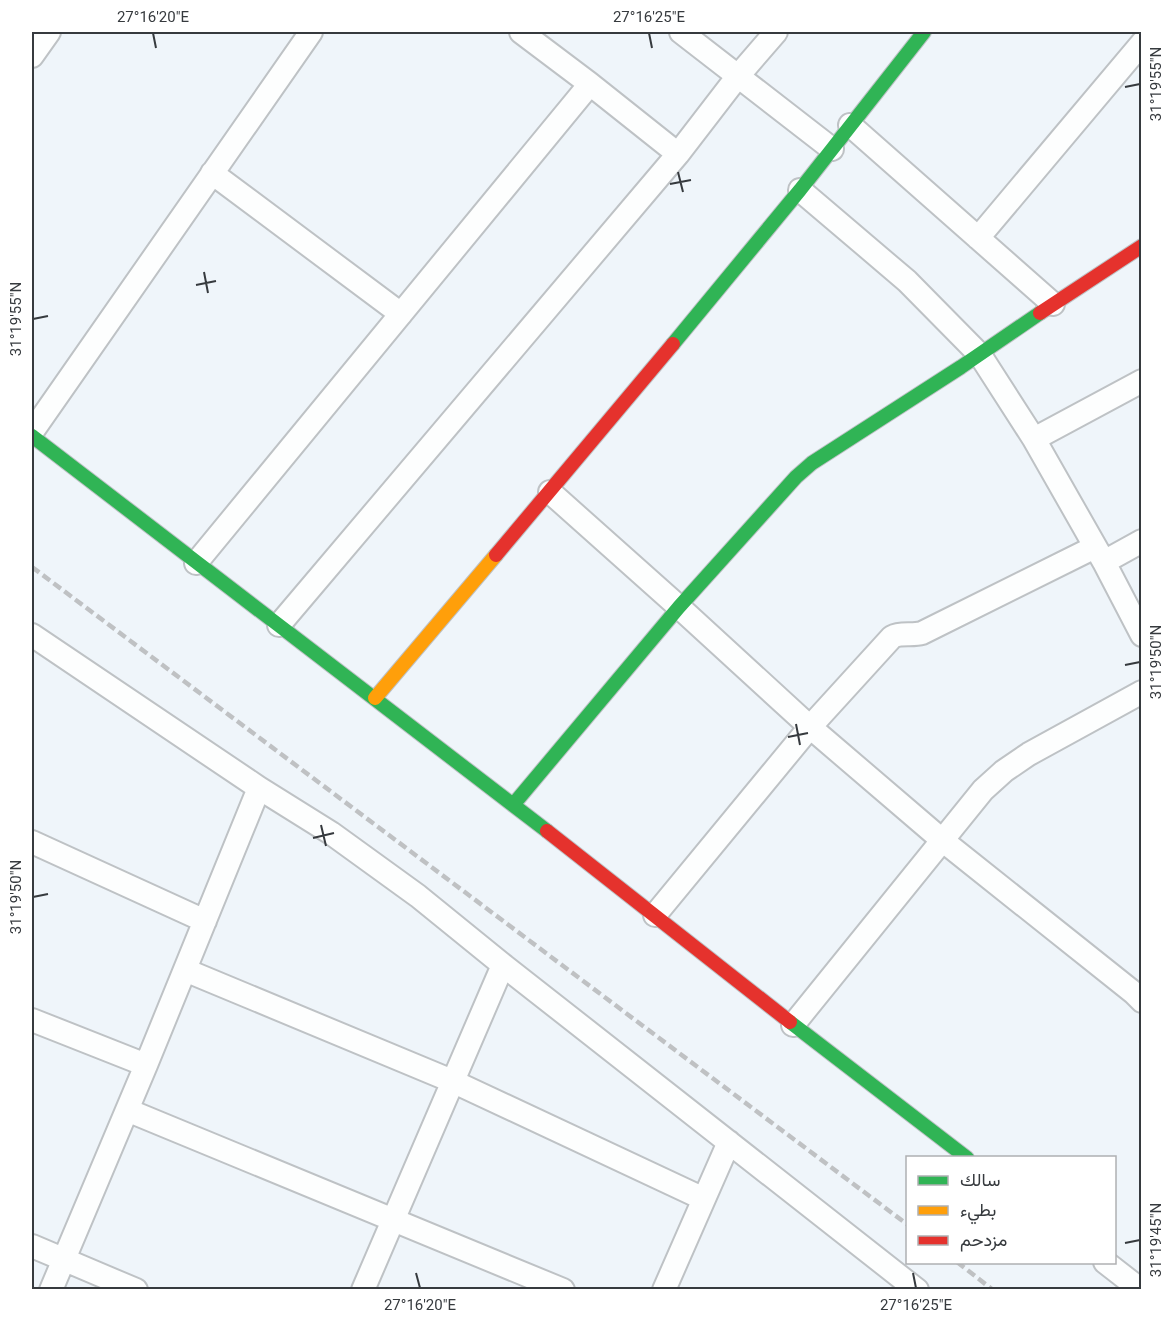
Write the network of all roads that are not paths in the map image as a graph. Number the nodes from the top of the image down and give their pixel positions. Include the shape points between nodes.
1 (49, 32) edge
2 (311, 32) edge
3 (521, 32) edge
4 (681, 32) edge
5 (776, 32) edge
6 (924, 32) edge
7 (1142, 43) edge
8 (32, 56) edge
9 (738, 76) junction
10 (590, 84) junction
11 (850, 125) junction
12 (832, 148) junction
13 (678, 154) junction
14 (212, 173) junction
15 (800, 190) junction
16 (978, 238) junction
17 (1142, 246) edge
18 (1053, 304) junction
19 (401, 314) junction
20 (980, 355) junction
21 (1142, 381) edge
22 (32, 434) edge
23 (1034, 439) junction
24 (550, 492) junction
25 (1142, 541) edge
26 (1100, 555) junction
27 (196, 563) junction
28 (679, 607) junction
29 (279, 625) junction
30 (32, 635) edge
31 (1142, 635) edge
32 (1142, 692) edge
33 (375, 698) junction
34 (810, 727) junction
35 (259, 788) junction
36 (513, 805) junction
37 (942, 840) junction
38 (32, 842) edge
39 (654, 915) junction
40 (205, 921) junction
41 (503, 964) junction
42 (185, 970) junction
43 (1142, 1001) edge
44 (32, 1020) edge
45 (793, 1025) junction
46 (146, 1065) junction
47 (452, 1082) junction
48 (127, 1110) junction
49 (729, 1142) junction
50 (964, 1156) edge
51 (704, 1199) junction
52 (392, 1219) junction
53 (32, 1246) edge
54 (64, 1260) junction
55 (1106, 1264) edge
56 (51, 1290) edge
57 (136, 1290) edge
58 (363, 1290) edge
59 (563, 1290) edge
60 (664, 1290) edge
61 (917, 1290) edge
62 (1141, 1290) edge

1 - 8 street
2 - 14 street
3 - 10 street
4 - 9 street
5 - 9 street
6 - 11 street
7 - 16 street
9 - 12 street
9 - 13 street
10 - 13 street
10 - 19 street
11 - 12 street
11 - 16 street
12 - 15 street
13 - 29 street
14 - 19 street
14 - 22 street
15 - 20 street via 907,281
15 - 24 street
16 - 18 street
17 - 18 street
18 - 20 street
19 - 27 street
20 - 23 street
20 - 28 street via 812,463
21 - 23 street
22 - 27 street
23 - 26 street
24 - 28 street
24 - 33 street
25 - 26 street
26 - 31 street
26 - 34 street via 922,633 897,634
27 - 29 street
28 - 34 street
28 - 36 street
29 - 33 street
30 - 35 street
32 - 37 street via 1004,771
33 - 36 street
34 - 37 street
34 - 39 street
35 - 40 street
35 - 41 street via 331,833
36 - 39 street
37 - 43 street
37 - 45 street
38 - 40 street
39 - 45 street
40 - 42 street
41 - 47 street
41 - 49 street
42 - 46 street
42 - 47 street
44 - 46 street
45 - 50 street
46 - 48 street
47 - 51 street
47 - 52 street
48 - 52 street
48 - 54 street
49 - 51 street
49 - 61 street
51 - 60 street
52 - 58 street
52 - 59 street
53 - 54 street
54 - 56 street
54 - 57 street
55 - 62 street

